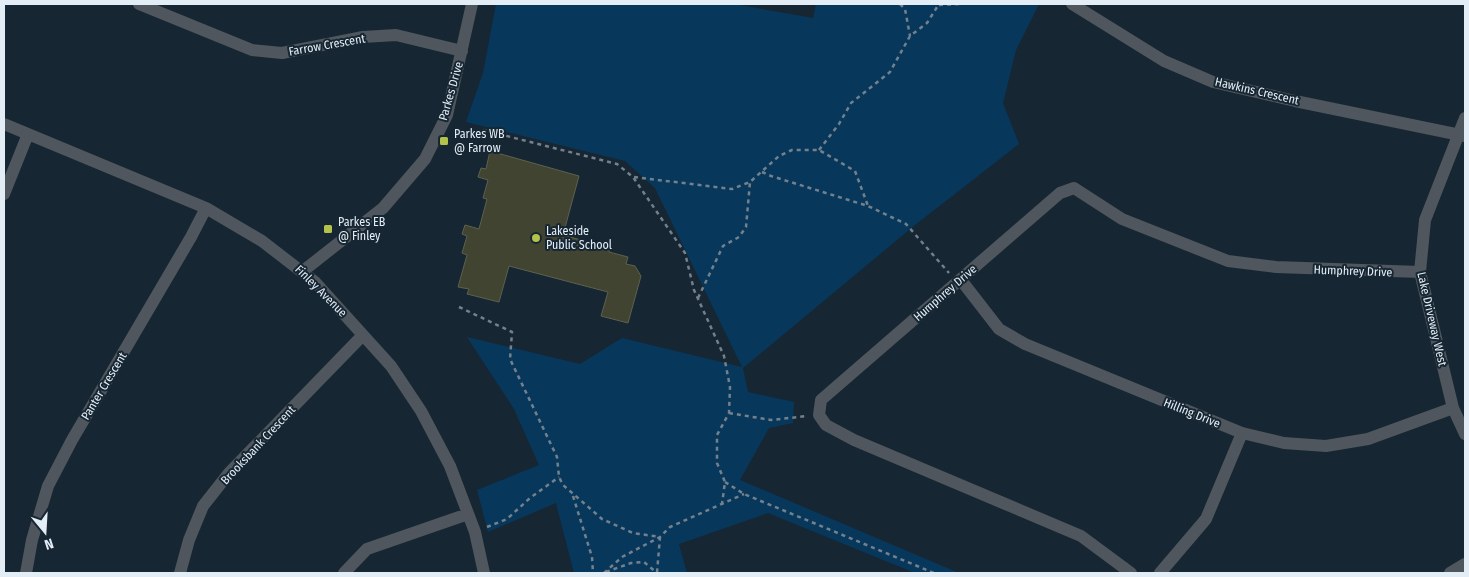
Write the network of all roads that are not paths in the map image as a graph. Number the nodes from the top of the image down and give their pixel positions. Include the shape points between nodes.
1 (139, 4) edge
2 (472, 4) edge
3 (1072, 4) edge
4 (462, 51) junction
5 (1465, 118) edge
6 (4, 124) edge
7 (28, 134) junction
8 (1462, 135) edge
9 (4, 194) edge
10 (206, 208) junction
11 (303, 271) junction
12 (1420, 272) junction
13 (959, 281) junction
14 (363, 335) junction
15 (1453, 408) junction
16 (1242, 433) junction
17 (1465, 434) edge
18 (468, 514) junction
19 (1465, 564) edge
20 (26, 573) edge
21 (180, 573) edge
22 (344, 573) edge
23 (484, 573) edge
24 (1131, 573) edge
25 (1160, 573) edge
26 (1450, 573) edge

1 - 4 street, Farrow Crescent via 252,50 282,53 363,37 396,36
2 - 4 street, Parkes Drive
3 - 8 street, Hawkins Crescent via 1164,62 1213,82
4 - 11 street, Parkes Drive via 446,115 425,159 383,208
5 - 8 street, Lake Driveway West
6 - 7 street, Finley Avenue
7 - 9 street
7 - 10 street, Finley Avenue
8 - 12 street, Lake Driveway West via 1425,220
10 - 11 street, Finley Avenue via 262,241
10 - 20 street, Panter Crescent via 48,486
11 - 14 street, Finley Avenue
12 - 13 street, Humphrey Drive via 1276,267 1228,261 1122,219 1074,188 1060,193
12 - 15 street, Lake Driveway West
13 - 16 street, Hilling Drive via 1000,329 1025,344
13 - 24 street, Humphrey Drive via 822,400 819,415 826,425 854,440 1081,536
14 - 18 street, Finley Avenue via 391,366 421,411 450,466
14 - 21 street, Brooksbank Crescent via 230,473 203,506
15 - 16 street, Hilling Drive via 1368,439 1326,446 1284,443
15 - 17 street, Lake Driveway West
16 - 25 street via 1206,518
18 - 22 street via 367,549
18 - 23 street, Finley Avenue
19 - 26 street

